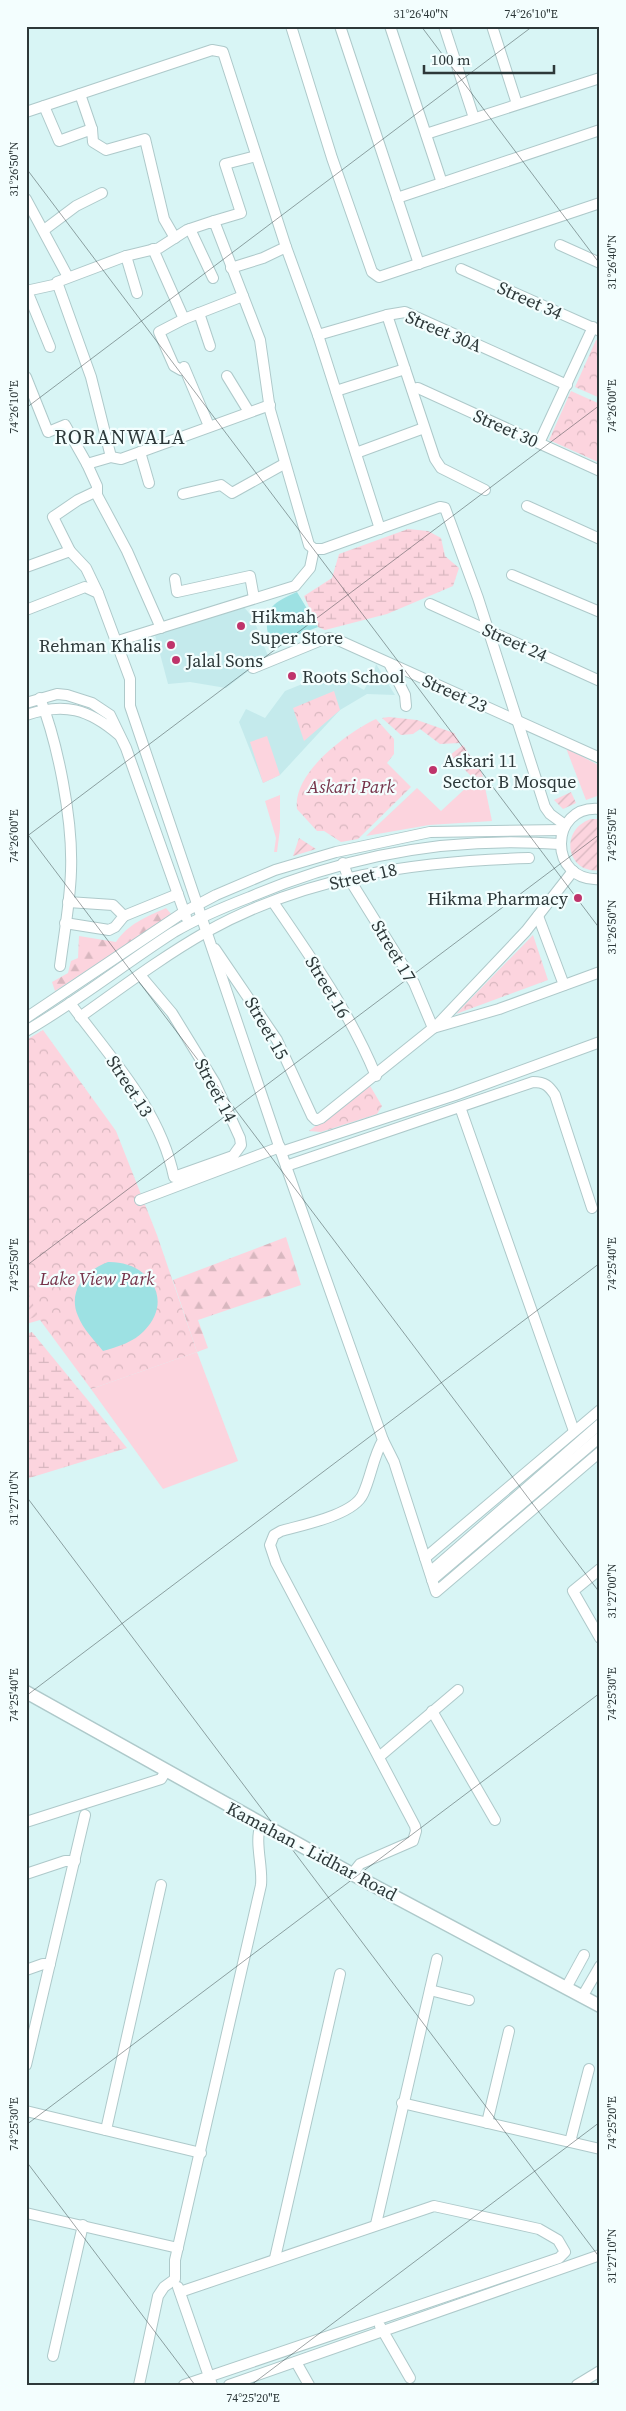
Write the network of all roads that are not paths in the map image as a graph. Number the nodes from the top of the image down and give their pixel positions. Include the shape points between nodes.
1 (291, 26) edge
2 (340, 26) edge
3 (390, 26) edge
4 (444, 26) edge
5 (492, 26) edge
6 (600, 78) edge
7 (80, 94) junction
8 (517, 104) junction
9 (44, 106) junction
10 (26, 112) edge
11 (474, 118) junction
12 (92, 130) junction
13 (600, 130) edge
14 (426, 134) junction
15 (256, 156) junction
16 (442, 183) junction
17 (102, 193) dead end
18 (397, 198) junction
19 (26, 199) edge
20 (600, 203) edge
21 (214, 221) junction
22 (190, 229) junction
23 (44, 230) junction
24 (174, 238) junction
25 (560, 245) dead end
26 (286, 247) junction
27 (153, 249) junction
28 (126, 256) junction
29 (600, 263) edge
30 (419, 264) junction
31 (231, 268) junction
32 (461, 269) dead end
33 (68, 277) junction
34 (213, 278) dead end
35 (58, 284) junction
36 (27, 291) edge
37 (137, 293) dead end
38 (243, 296) junction
39 (199, 313) junction
40 (388, 315) junction
41 (184, 319) junction
42 (596, 329) edge
43 (318, 335) junction
44 (210, 346) dead end
45 (50, 347) dead end
46 (405, 369) junction
47 (227, 376) dead end
48 (26, 377) edge
49 (567, 385) junction
50 (412, 389) junction
51 (336, 391) junction
52 (270, 405) junction
53 (249, 412) junction
54 (209, 426) junction
55 (424, 428) junction
56 (539, 443) junction
57 (140, 452) junction
58 (356, 453) junction
59 (111, 457) junction
60 (87, 464) junction
61 (284, 464) junction
62 (599, 468) edge
63 (149, 483) dead end
64 (485, 490) dead end
65 (97, 491) junction
66 (183, 494) dead end
67 (527, 506) dead end
68 (380, 529) junction
69 (600, 539) edge
70 (314, 549) junction
71 (70, 551) junction
72 (26, 567) edge
73 (512, 575) dead end
74 (175, 578) dead end
75 (98, 593) junction
76 (254, 598) junction
77 (430, 604) dead end
78 (26, 610) edge
79 (600, 612) edge
80 (161, 628) junction
81 (488, 630) junction
82 (118, 641) junction
83 (390, 665) junction
84 (253, 668) dead end
85 (600, 681) edge
86 (40, 698) junction
87 (26, 703) edge
88 (406, 706) dead end
89 (44, 709) junction
90 (26, 715) edge
91 (519, 722) junction
92 (120, 736) junction
93 (600, 758) edge
94 (600, 809) edge
95 (564, 828) junction
96 (560, 844) junction
97 (529, 858) dead end
98 (343, 863) junction
99 (572, 871) junction
100 (348, 878) junction
101 (600, 879) edge
102 (178, 894) junction
103 (68, 902) junction
104 (274, 902) junction
105 (198, 904) junction
106 (184, 912) junction
107 (124, 916) junction
108 (538, 916) junction
109 (202, 918) junction
110 (65, 923) junction
111 (189, 924) junction
112 (208, 937) junction
113 (60, 966) dead end
114 (600, 972) edge
115 (140, 975) junction
116 (564, 985) junction
117 (70, 1004) junction
118 (80, 1017) junction
119 (26, 1018) edge
120 (433, 1028) junction
121 (26, 1031) edge
122 (600, 1042) edge
123 (376, 1076) junction
124 (460, 1107) junction
125 (280, 1150) junction
126 (286, 1166) junction
127 (174, 1177) joint
128 (140, 1200) dead end
129 (592, 1208) dead end
130 (600, 1410) edge
131 (600, 1424) edge
132 (574, 1431) junction
133 (600, 1437) edge
134 (383, 1440) junction
135 (600, 1452) edge
136 (425, 1558) junction
137 (600, 1569) edge
138 (431, 1576) junction
139 (600, 1638) edge
140 (458, 1690) dead end
141 (26, 1692) edge
142 (432, 1711) junction
143 (379, 1757) junction
144 (166, 1771) junction
145 (84, 1814) dead end
146 (495, 1820) dead end
147 (26, 1822) edge
148 (262, 1825) junction
149 (74, 1860) junction
150 (26, 1874) edge
151 (352, 1874) junction
152 (162, 1885) dead end
153 (584, 1955) dead end
154 (437, 1959) dead end
155 (50, 1964) junction
156 (600, 1966) edge
157 (26, 1970) edge
158 (340, 1974) dead end
159 (566, 1988) junction
160 (430, 1990) junction
161 (582, 1997) junction
162 (468, 2000) dead end
163 (600, 2006) edge
164 (509, 2032) dead end
165 (26, 2065) edge
166 (589, 2069) dead end
167 (402, 2103) junction
168 (26, 2111) edge
169 (487, 2123) junction
170 (106, 2130) junction
171 (570, 2142) junction
172 (600, 2149) edge
173 (201, 2153) junction
174 (26, 2213) edge
175 (376, 2224) junction
176 (83, 2225) junction
177 (178, 2248) junction
178 (600, 2255) edge
179 (275, 2258) junction
180 (175, 2279) junction
181 (180, 2292) junction
182 (377, 2320) junction
183 (383, 2332) junction
184 (53, 2356) dead end
185 (296, 2362) junction
186 (600, 2371) edge
187 (410, 2378) dead end
188 (211, 2381) edge
189 (138, 2385) edge
190 (184, 2385) edge
191 (229, 2385) edge
192 (309, 2385) edge
193 (577, 2385) edge

1 - 30 street via 372,272 379,277
2 - 18 street
3 - 14 street
4 - 11 street
5 - 8 street
6 - 8 street
7 - 9 street
7 - 12 street
7 - 15 street via 212,50 223,52
8 - 11 street
9 - 10 street
9 - 12 street via 59,142
11 - 14 street
12 - 24 street via 93,142 106,150 145,139 164,219
13 - 16 street
14 - 16 street
15 - 21 street via 225,164 241,212
15 - 26 street
16 - 18 street
17 - 23 street via 76,206
18 - 30 street
19 - 23 street
20 - 30 street
21 - 22 street
21 - 31 street
22 - 24 street
22 - 34 street
23 - 33 street
24 - 27 street
25 - 29 street
26 - 31 street
26 - 43 street
27 - 28 street
27 - 41 street
28 - 33 street
28 - 37 street
31 - 38 street
32 - 42 street, Street 34
33 - 35 street
35 - 36 street
35 - 59 street via 91,377
36 - 45 street
38 - 39 street
38 - 52 street via 260,340
39 - 41 street
39 - 44 street
40 - 43 street, Street 30A
40 - 46 street
40 - 49 street, Street 30A via 405,312
41 - 54 street via 159,332 174,366 180,370 184,367
42 - 49 street
43 - 51 street
46 - 50 street
46 - 51 street
47 - 53 street
48 - 60 street via 48,432 65,425
49 - 56 street
50 - 55 street
50 - 56 street, Street 30 via 418,388
51 - 58 street
52 - 53 street
52 - 61 street
53 - 54 street
54 - 57 street
55 - 58 street
55 - 64 street via 434,459 441,468
56 - 62 street, Street 30
57 - 59 street via 121,459
57 - 63 street
58 - 68 street
59 - 60 street
60 - 65 street
61 - 66 street via 232,493 221,485
61 - 70 street via 309,545
65 - 71 street via 53,516
65 - 80 street
67 - 69 street
68 - 70 street
68 - 81 street via 445,508
70 - 76 street via 310,568 295,586
71 - 72 street
71 - 75 street via 86,568
73 - 79 street
74 - 76 street via 177,592 250,576
75 - 78 street via 85,588
75 - 82 street
76 - 80 street
77 - 81 street, Street 24
80 - 82 street
81 - 85 street, Street 24
81 - 91 street
82 - 105 street via 130,679 130,706
83 - 84 street, Street 23 via 329,638
83 - 88 street via 405,695
83 - 91 street, Street 23
86 - 87 street
86 - 89 street
86 - 92 street via 67,695 92,703 110,715
89 - 90 street
89 - 92 street via 62,708 88,715 99,719
89 - 103 street via 65,793 71,862
91 - 93 street, Street 23
91 - 95 street via 546,808
92 - 102 street
94 - 95 street via 582,811 572,817
95 - 96 street
95 - 105 street via 430,832 391,840 275,870
96 - 98 street via 518,841 421,847
96 - 99 street via 563,859
97 - 100 street, Street 18 via 436,862
98 - 100 street, Street 17
98 - 109 street via 269,889
99 - 101 street via 586,878
99 - 108 street
100 - 104 street, Street 18
100 - 120 street, Street 17 via 414,983
102 - 106 street
102 - 107 street
103 - 107 street via 113,905
103 - 110 street
104 - 112 street, Street 18
104 - 123 street, Street 16 via 330,987
105 - 106 street
105 - 109 street
106 - 111 street
106 - 119 street
107 - 110 street via 116,927 109,930
108 - 116 street
108 - 120 street
109 - 111 street
109 - 112 street
110 - 113 street
111 - 117 street
112 - 115 street, Street 18
112 - 123 street, Street 15 via 277,1040 316,1120
112 - 125 street
114 - 116 street
115 - 118 street, Street 18
115 - 127 street, Street 14 via 172,1013 215,1083 240,1138 241,1145 233,1156
116 - 120 street via 499,1009
117 - 118 street, Street 13
117 - 121 street
118 - 127 street, Street 13 via 142,1102 163,1142
120 - 123 street
122 - 125 street via 455,1095
124 - 126 street
124 - 129 street via 533,1082 547,1084 555,1095
124 - 132 street
125 - 126 street
125 - 128 street
126 - 134 street
130 - 132 street
131 - 138 street
132 - 136 street
133 - 138 street
134 - 136 street via 394,1462
134 - 143 street via 363,1494 353,1507 281,1531 274,1535 270,1545 276,1563
135 - 138 street via 436,1592
136 - 138 street
137 - 139 street via 573,1591
140 - 142 street
141 - 144 main road, Kamahan - Lidhar Road
142 - 143 street
142 - 146 street
143 - 151 street via 415,1826 415,1837 405,1846 360,1864
144 - 147 street via 161,1779
144 - 148 main road, Kamahan - Lidhar Road
145 - 149 street
148 - 151 main road, Kamahan - Lidhar Road
148 - 173 street via 258,1834 261,1884
149 - 150 street
149 - 155 street
151 - 159 main road, Kamahan - Lidhar Road
152 - 170 street
153 - 159 street
154 - 160 street
155 - 157 street
155 - 165 street
156 - 161 street
158 - 179 street
159 - 161 main road, Kamahan - Lidhar Road
160 - 162 street
160 - 167 street
161 - 163 main road, Kamahan - Lidhar Road
164 - 169 street
166 - 171 street
167 - 169 street
167 - 175 street
168 - 170 street
169 - 171 street
170 - 173 street
171 - 172 street
173 - 177 street
174 - 176 street
175 - 179 street
175 - 182 street via 426,2207 441,2206 539,2229 558,2240 565,2252 558,2258
176 - 177 street
176 - 184 street
177 - 180 street
178 - 183 street
179 - 181 street
180 - 181 street
180 - 189 street via 158,2296
181 - 188 street
182 - 183 street
182 - 188 street
183 - 185 street
183 - 187 street
185 - 191 street
185 - 192 street
186 - 193 street
188 - 190 street

